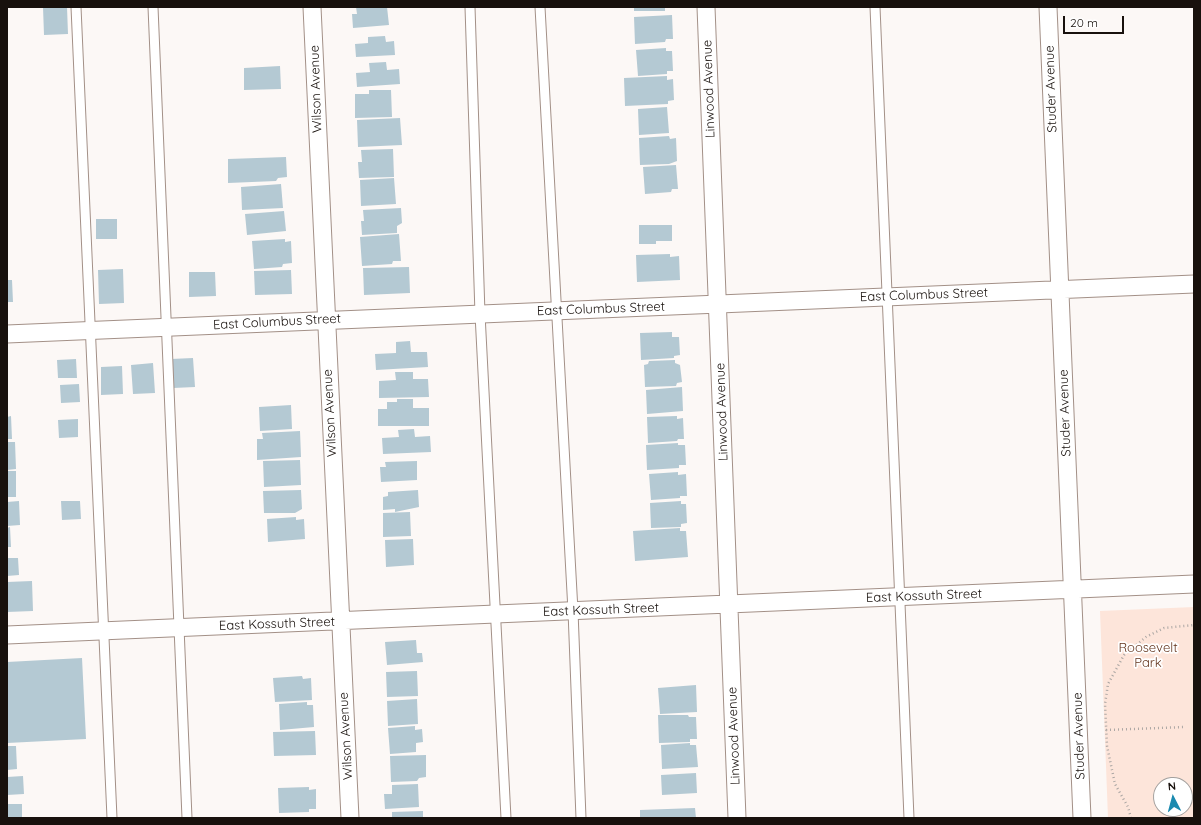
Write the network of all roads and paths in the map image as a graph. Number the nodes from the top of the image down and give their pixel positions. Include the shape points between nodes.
1 (76, 7) edge
2 (153, 7) edge
3 (312, 7) edge
4 (470, 7) edge
5 (540, 7) edge
6 (706, 7) edge
7 (875, 7) edge
8 (1048, 7) edge
9 (1194, 284) edge
10 (1060, 289) junction
11 (887, 296) junction
12 (718, 304) junction
13 (556, 311) junction
14 (480, 314) junction
15 (326, 320) junction
16 (166, 327) junction
17 (90, 330) junction
18 (7, 334) edge
19 (1194, 584) edge
20 (1072, 590) junction
21 (900, 597) junction
22 (729, 604) junction
23 (573, 611) junction
24 (496, 614) junction
25 (339, 621) junction
26 (1194, 625) edge
27 (179, 628) junction
28 (104, 631) junction
29 (7, 635) edge
30 (1185, 727) dead end
31 (1106, 730) junction
32 (112, 818) edge
33 (187, 818) edge
34 (350, 818) edge
35 (506, 818) edge
36 (581, 818) edge
37 (737, 818) edge
38 (909, 818) edge
39 (1082, 818) edge
40 (1131, 818) edge

1 - 17 lane
2 - 16 lane
3 - 15 street, Wilson Avenue
4 - 14 lane
5 - 13 lane
6 - 12 street, Linwood Avenue
7 - 11 lane
8 - 10 street, Studer Avenue
9 - 10 street, East Columbus Street
10 - 11 street, East Columbus Street
10 - 20 street, Studer Avenue
11 - 12 street, East Columbus Street
11 - 21 lane
12 - 13 street, East Columbus Street
12 - 22 street, Linwood Avenue
13 - 14 street, East Columbus Street
13 - 23 lane
14 - 15 street, East Columbus Street
14 - 24 lane
15 - 16 street, East Columbus Street
15 - 25 street, Wilson Avenue
16 - 17 street, East Columbus Street
16 - 27 lane
17 - 18 street, East Columbus Street
17 - 28 lane
19 - 20 street, East Kossuth Street
20 - 21 street, East Kossuth Street
20 - 39 street, Studer Avenue
21 - 22 street, East Kossuth Street
21 - 38 lane
22 - 23 street, East Kossuth Street
22 - 37 street, Linwood Avenue
23 - 24 street, East Kossuth Street
23 - 36 lane
24 - 25 street, East Kossuth Street
24 - 35 lane
25 - 27 street, East Kossuth Street
25 - 34 street, Wilson Avenue
26 - 31 path via 1164,628 1146,637 1124,655 1108,684 1105,704
27 - 28 street, East Kossuth Street
27 - 33 lane
28 - 29 street, East Kossuth Street
28 - 32 lane
30 - 31 path
31 - 40 path via 1111,771

